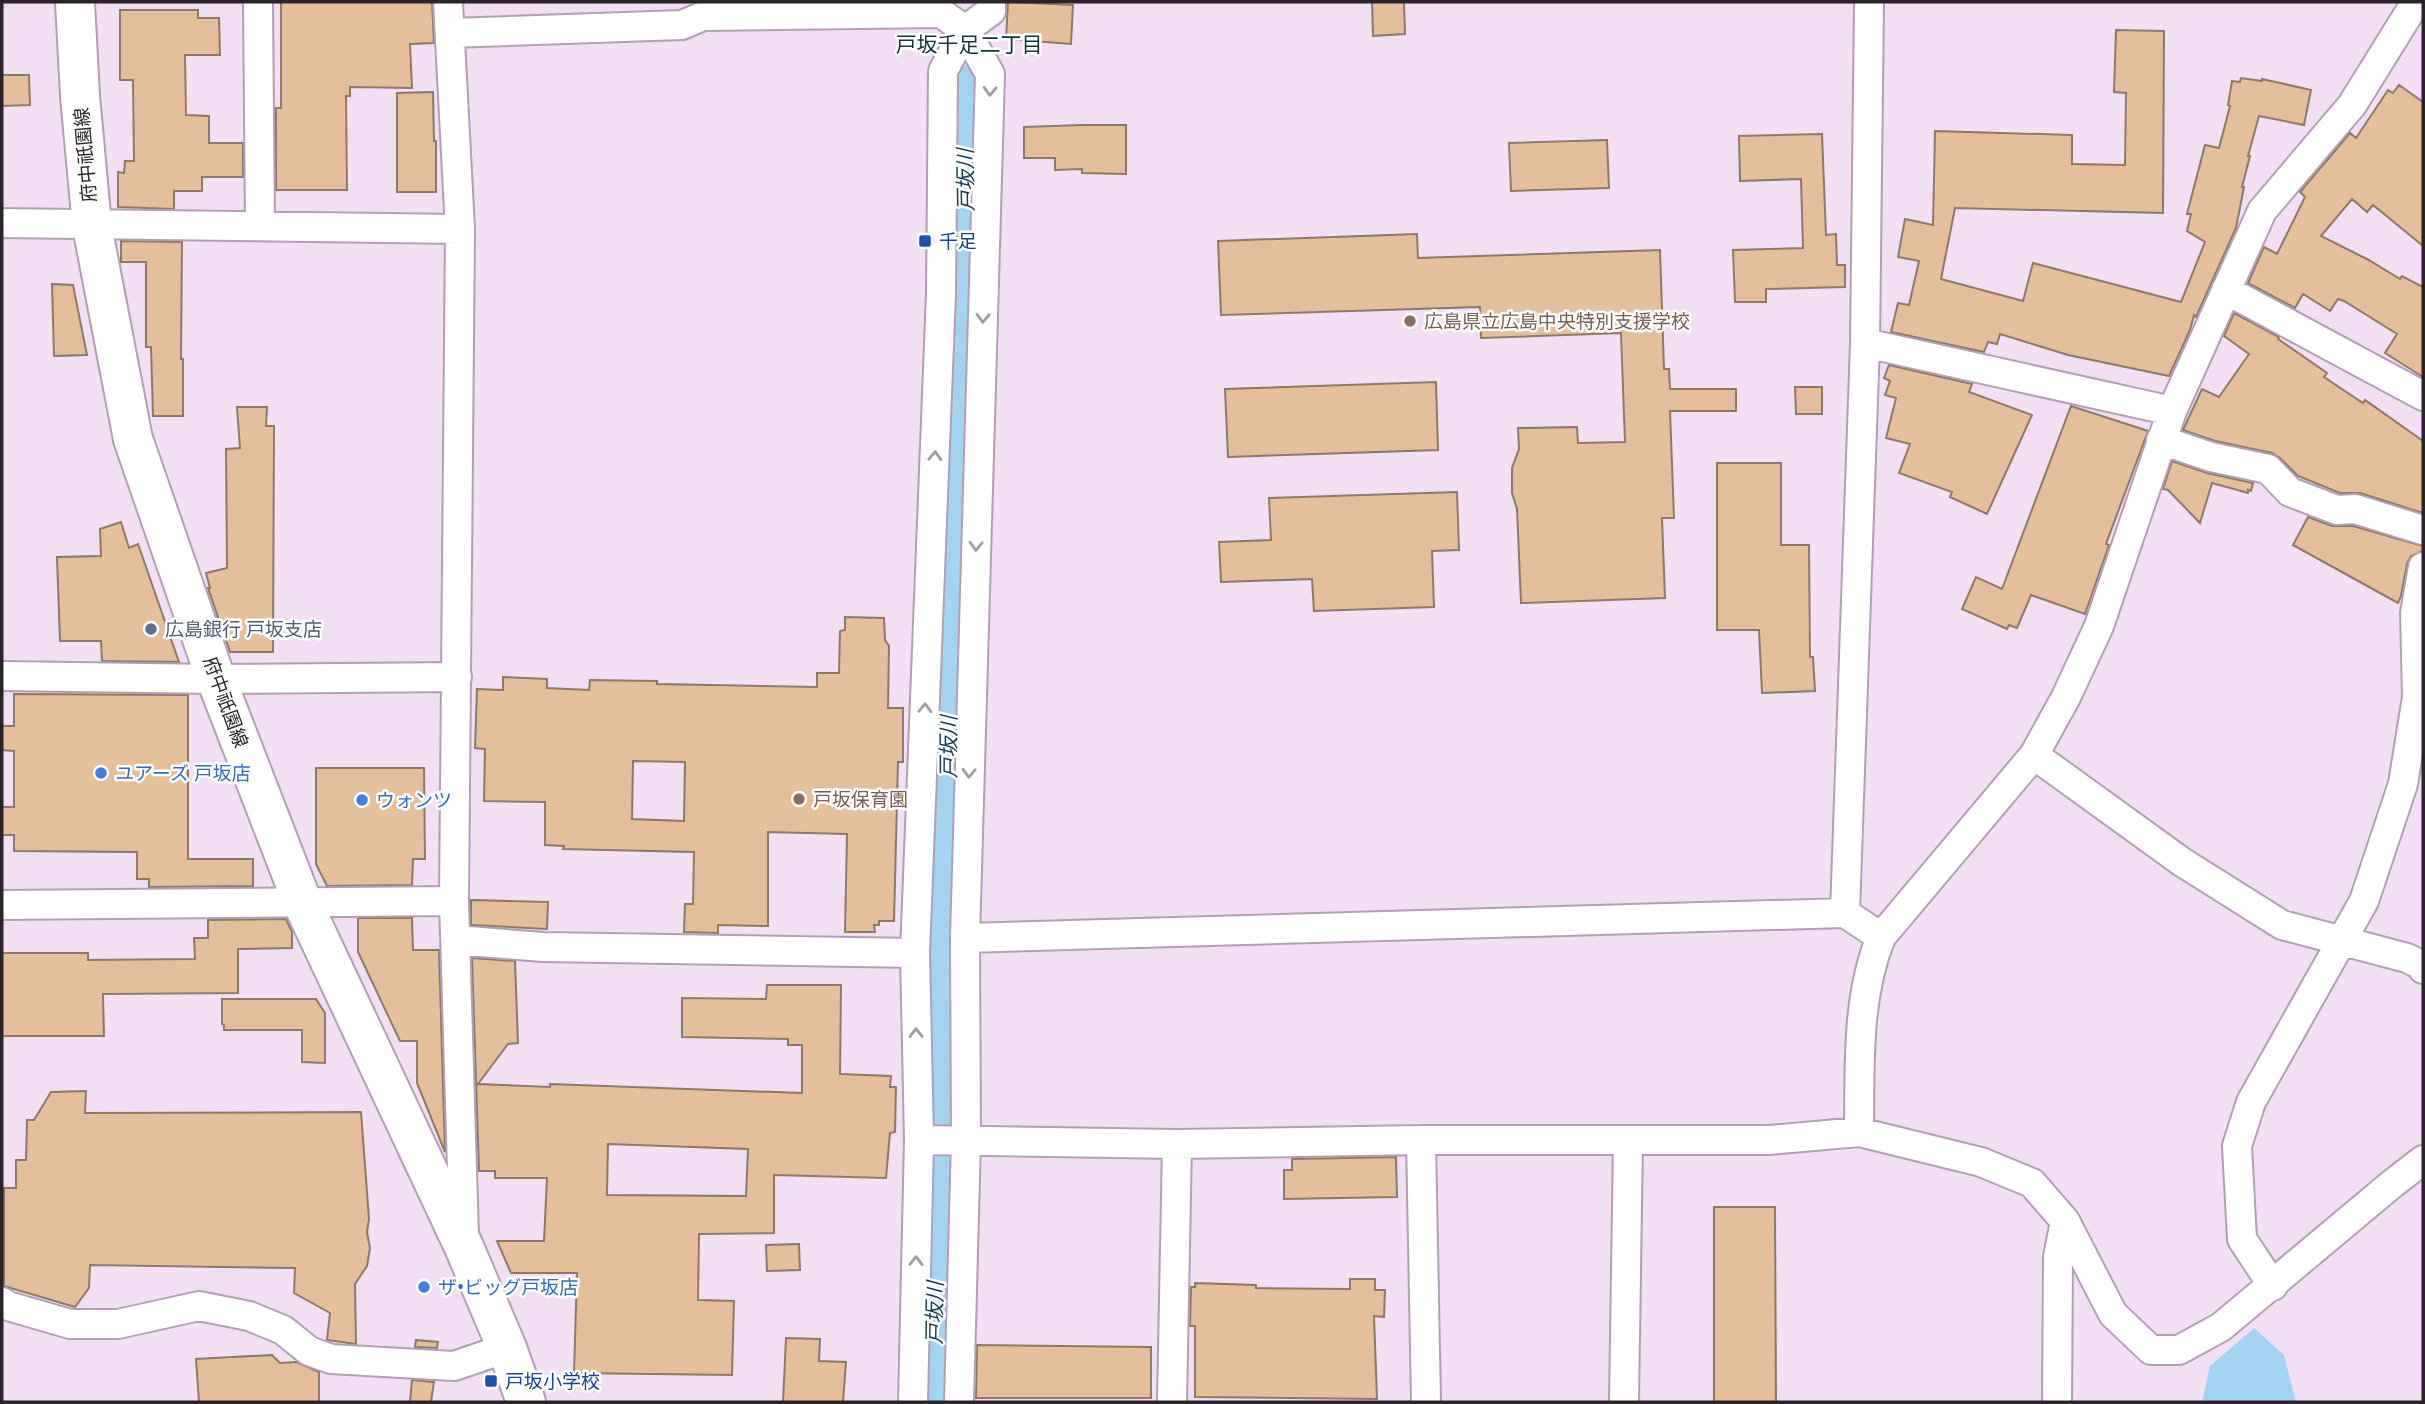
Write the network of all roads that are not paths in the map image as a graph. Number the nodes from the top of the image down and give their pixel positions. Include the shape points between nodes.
1 (75, 2) edge
2 (258, 2) edge
3 (448, 2) edge
4 (991, 2) edge
5 (1869, 2) edge
6 (2416, 2) edge
7 (949, 6) edge
8 (965, 30) junction
9 (450, 33) junction
10 (2, 223) edge
11 (92, 226) junction
12 (260, 226) junction
13 (460, 229) junction
14 (2226, 290) junction
15 (1865, 343) junction
16 (2423, 396) edge
17 (2172, 411) junction
18 (2161, 439) junction
19 (2423, 530) edge
20 (2423, 567) edge
21 (2, 676) edge
22 (457, 677) junction
23 (216, 679) junction
24 (2034, 755) junction
25 (454, 901) junction
26 (303, 904) junction
27 (2, 905) edge
28 (1845, 913) junction
29 (1881, 937) junction
30 (965, 938) junction
31 (456, 940) junction
32 (2342, 941) junction
33 (915, 953) junction
34 (2423, 969) edge
35 (1859, 1132) junction
36 (919, 1140) junction
37 (966, 1140) junction
38 (1421, 1140) junction
39 (1628, 1141) junction
40 (1177, 1144) junction
41 (2423, 1160) edge
42 (2065, 1221) junction
43 (464, 1247) junction
44 (2273, 1286) junction
45 (2, 1302) edge
46 (507, 1348) junction
47 (526, 1402) edge
48 (913, 1402) edge
49 (959, 1402) edge
50 (1172, 1402) edge
51 (1426, 1402) edge
52 (1624, 1402) edge
53 (2057, 1402) edge

1 - 11 main road, 府中祇園線
2 - 12 street
3 - 9 street
4 - 8 street via 991,12
5 - 15 street
6 - 14 street via 2353,105 2262,211
7 - 8 street
7 - 9 street via 703,16 682,25
8 -> 30 street via 990,74
33 -> 8 street via 941,293 943,71
9 - 13 street
10 - 11 street
11 - 12 street
11 - 23 main road, 府中祇園線 via 134,439
12 - 13 street
13 - 22 street
14 - 16 street
14 - 17 street
15 - 17 street
15 - 28 street
17 - 18 street
18 - 19 street via 2211,457 2268,469 2290,492 2337,510 2355,509
18 - 24 street via 2099,626
20 - 32 street via 2415,613 2417,697 2403,784 2364,901
21 - 23 street
22 - 23 street
22 - 25 street
23 - 26 main road, 府中祇園線
24 - 29 street
24 - 32 street via 2182,862 2282,925
25 - 26 street
25 - 31 street
26 - 27 street
26 - 43 main road, 府中祇園線
28 - 29 street
28 - 30 street
29 - 35 street via 1861,1018
30 - 37 street
31 - 33 street via 543,947
31 - 43 street
32 - 34 street via 2407,958
32 - 44 street via 2251,1102 2236,1146 2242,1239
36 -> 33 street
35 - 39 street via 1769,1140
35 - 42 street via 1981,1162 2032,1183
36 - 37 street
48 -> 36 street
37 - 40 street
37 - 49 street
38 - 39 street
38 - 40 street
38 - 51 street
39 - 52 street
40 - 50 street
41 - 44 street
42 - 44 street via 2113,1314 2151,1350 2179,1350 2221,1327
42 - 53 street via 2057,1257
43 - 46 main road, 府中祇園線
45 - 46 street via 70,1324 118,1324 199,1306 249,1316 331,1359 454,1366
46 - 47 main road, 府中祇園線

